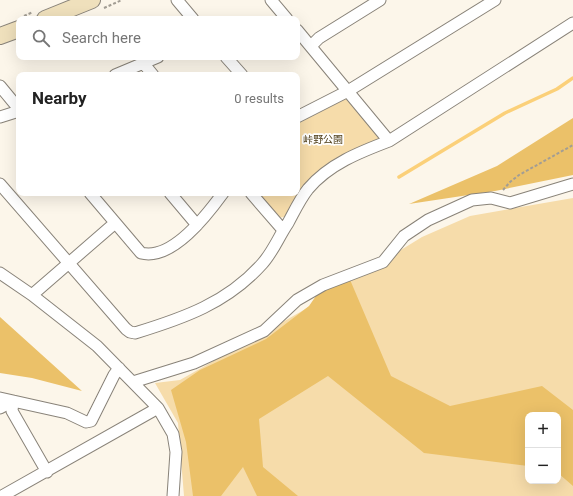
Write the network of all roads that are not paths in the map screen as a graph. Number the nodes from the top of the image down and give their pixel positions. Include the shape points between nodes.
1 (92, 0) edge
2 (177, 0) edge
3 (271, 0) edge
4 (380, 0) edge
5 (495, 0) edge
6 (52, 16) edge
7 (190, 16) edge
8 (284, 16) edge
9 (573, 23) edge
10 (16, 30) edge
11 (300, 33) edge
12 (0, 36) edge
13 (311, 46) junction
14 (152, 60) edge
15 (229, 60) edge
16 (144, 64) junction
17 (124, 72) edge
18 (151, 72) edge
19 (239, 72) edge
20 (0, 86) edge
21 (348, 91) junction
22 (16, 106) edge
23 (16, 111) edge
24 (300, 116) edge
25 (0, 117) edge
26 (388, 141) junction
27 (0, 184) edge
28 (573, 184) edge
29 (92, 196) edge
30 (173, 196) edge
31 (221, 196) edge
32 (254, 196) edge
33 (115, 224) junction
34 (197, 225) junction
35 (283, 230) junction
36 (69, 262) junction
37 (0, 273) edge
38 (32, 295) junction
39 (119, 368) junction
40 (133, 382) junction
41 (0, 398) edge
42 (13, 400) junction
43 (0, 408) edge
44 (158, 408) junction
45 (47, 472) junction
46 (2, 496) edge
47 (173, 496) edge

1 - 6 street
2 - 7 street
3 - 8 street
4 - 13 street via 319,38
5 - 21 street
9 - 26 street
10 - 12 street
11 - 13 street
13 - 21 street
14 - 16 street
15 - 19 street
16 - 17 street
16 - 18 street
20 - 22 street
21 - 24 street
21 - 26 street
23 - 25 street
26 - 35 street via 356,154 323,175 308,189
27 - 36 street
28 - 40 street via 510,203 496,199 472,200 421,224 404,236 383,262 323,285 297,300 264,331 194,363
29 - 33 street
30 - 34 street
31 - 34 street
32 - 35 street
33 - 34 street via 141,253 147,254 155,253 183,239
33 - 36 street
35 - 36 street via 262,264 213,304 135,333 126,329
36 - 38 street
37 - 38 street
38 - 39 street via 97,346
39 - 40 street
39 - 42 street via 91,421 86,422 67,413
40 - 44 street
41 - 42 street
42 - 43 street
42 - 45 street via 12,411
44 - 45 street
44 - 47 street via 173,434 176,452
45 - 46 street

